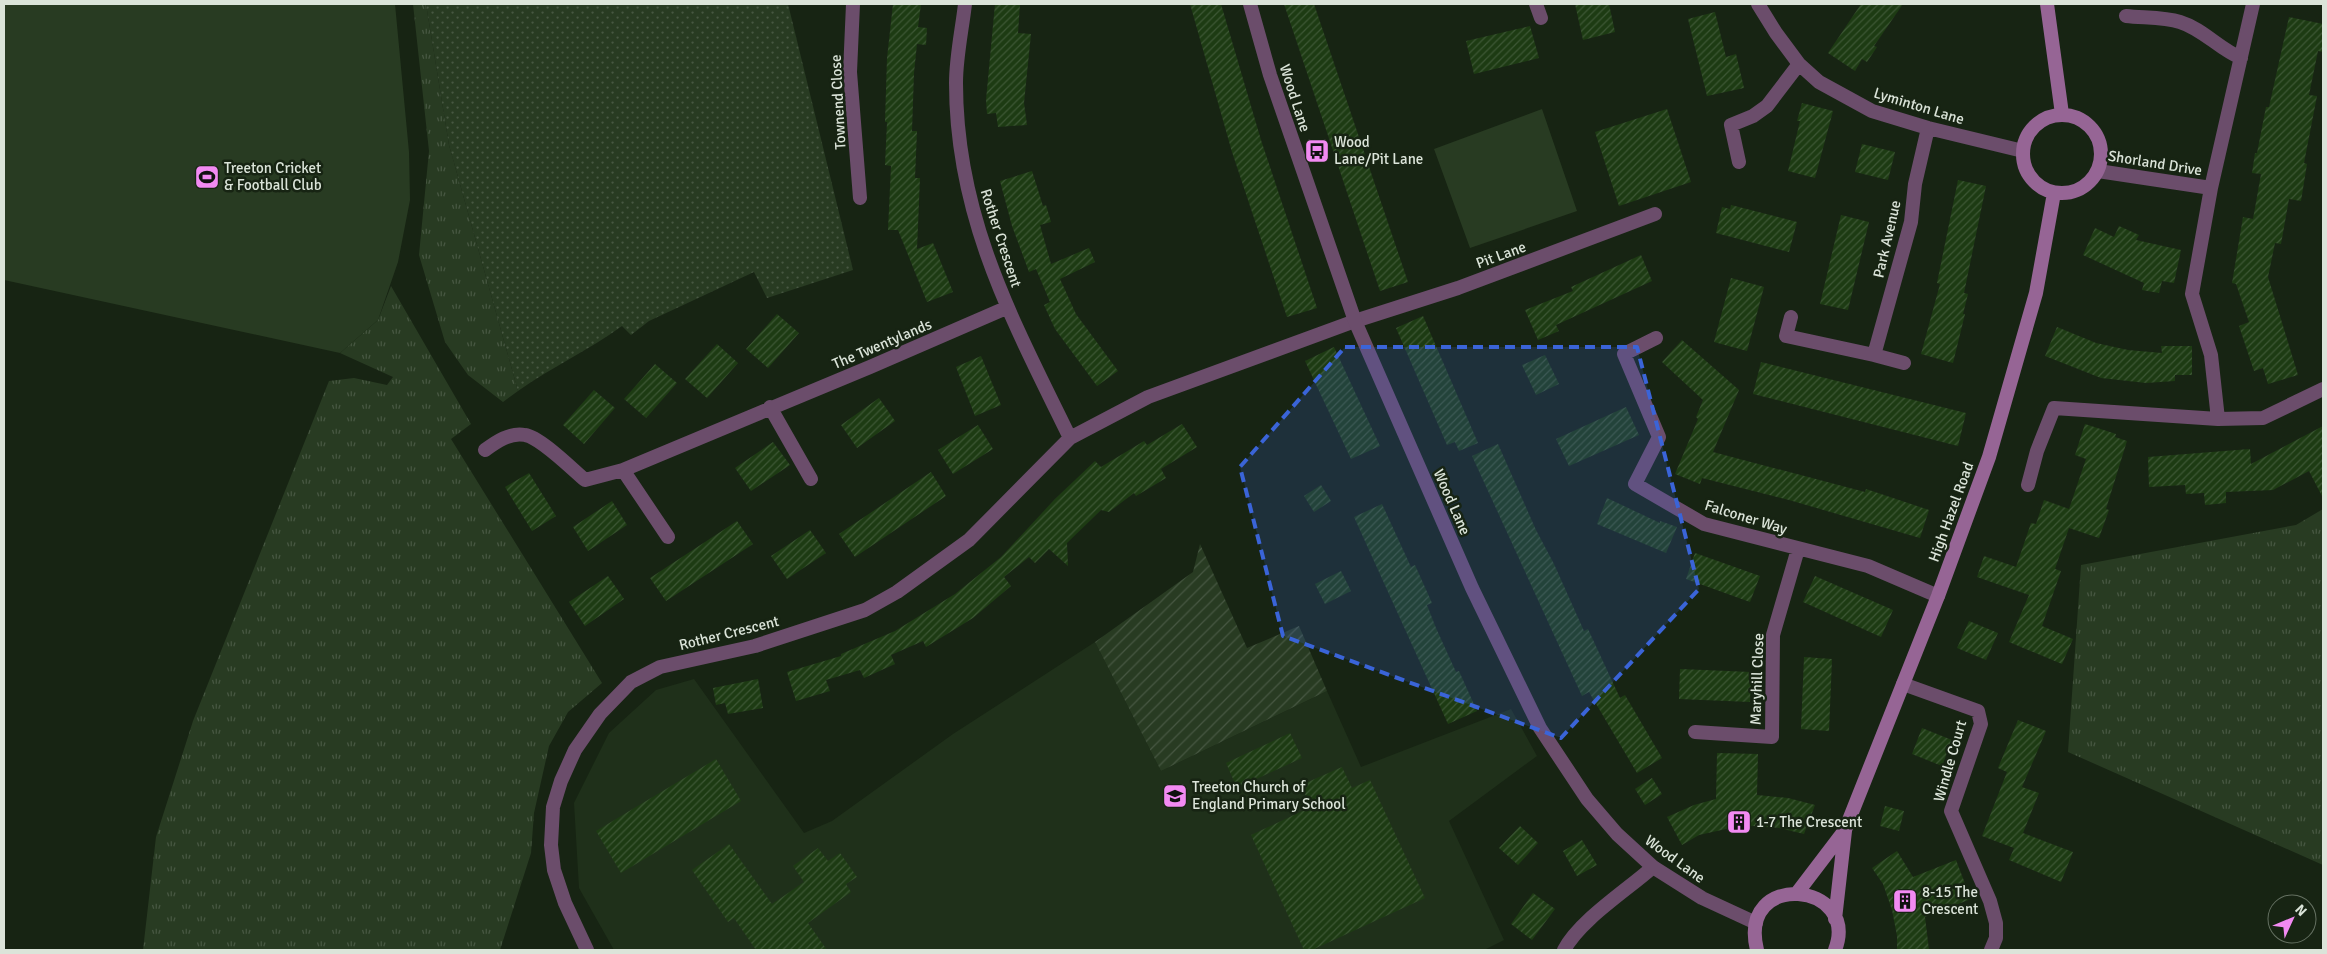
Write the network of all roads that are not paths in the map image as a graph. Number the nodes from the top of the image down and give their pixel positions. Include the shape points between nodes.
1 (853, 4) edge
2 (965, 4) edge
3 (1250, 4) edge
4 (1536, 4) edge
5 (1758, 4) edge
6 (2047, 4) edge
7 (2253, 4) edge
8 (2126, 16) dead end
9 (1541, 18) dead end
10 (2241, 58) junction
11 (1799, 64) junction
12 (2062, 114) junction
13 (1928, 128) junction
14 (2023, 150) junction
15 (1739, 162) dead end
16 (2098, 171) junction
17 (2211, 188) junction
18 (2054, 193) junction
19 (860, 198) dead end
20 (1655, 214) dead end
21 (1006, 308) junction
22 (1791, 317) dead end
23 (1356, 321) junction
24 (1656, 338) dead end
25 (1874, 355) junction
26 (1904, 363) dead end
27 (2323, 389) edge
28 (770, 408) junction
29 (2218, 419) junction
30 (1070, 438) junction
31 (486, 450) dead end
32 (623, 470) junction
33 (811, 479) dead end
34 (2028, 485) dead end
35 (668, 537) dead end
36 (1798, 549) junction
37 (1938, 596) junction
38 (1903, 684) junction
39 (1695, 732) dead end
40 (1845, 830) junction
41 (1653, 867) junction
42 (1797, 893) junction
43 (1835, 919) junction
44 (1756, 923) junction
45 (587, 950) edge
46 (1564, 950) edge
47 (1757, 950) edge
48 (1835, 950) edge
49 (1991, 950) edge

1 - 19 street, Townend Close via 850,72
2 - 21 street, Rother Crescent via 956,82 965,180 979,235
3 - 23 street, Wood Lane via 1270,75
4 - 9 street
5 - 11 street, Lyminton Lane
6 - 12 main road
7 - 10 street
8 - 10 street via 2180,22
10 - 17 street
11 - 13 street, Lyminton Lane via 1819,82 1872,111
11 - 15 street via 1767,106 1731,125
12 - 14 main road via 2040,122 2026,137
12 - 16 main road via 2086,123 2096,133 2101,148
13 - 14 street, Lyminton Lane
13 - 25 street, Park Avenue via 1915,184 1911,222
14 - 18 main road via 2027,173 2035,184
16 - 17 street, Shorland Drive
16 - 18 main road via 2084,187 2066,194
17 - 29 street, Shorland Drive via 2192,294 2211,355
18 - 37 main road, High Hazel Road via 2036,293 2015,369 1989,457
20 - 23 street, Pit Lane via 1458,288
21 - 28 street, The Twentylands
21 - 30 street, Rother Crescent
22 - 25 street via 1786,336
23 - 30 street, Rother Crescent via 1156,394
23 - 41 street, Wood Lane via 1472,588 1540,728 1587,798 1617,834
24 - 36 street, Falconer Way via 1624,354 1660,437 1635,484 1704,524
25 - 26 street
27 - 29 street via 2263,418
28 - 32 street, The Twentylands
28 - 33 street
29 - 34 street via 2054,408
30 - 45 street, Rother Crescent via 969,540 897,592 865,610 755,646 660,667 631,682 600,714 575,750 553,807 551,845 554,870 565,904
31 - 32 street, The Twentylands via 500,438 525,435 542,444 585,480
32 - 35 street
36 - 37 street, Falconer Way via 1868,566
36 - 39 street, Maryhill Close via 1773,635 1772,737
37 - 38 main road, High Hazel Road
38 - 40 main road, High Hazel Road
38 - 49 street, Windle Court via 1978,711 1981,724 1951,811 1990,902 1996,923 1996,938
40 - 42 main road, High Hazel Road
40 - 43 main road, High Hazel Road
41 - 44 street, Wood Lane via 1702,898
41 - 46 street via 1583,924
42 - 43 main road via 1820,900
42 - 44 main road via 1771,900
43 - 48 main road, High Hazel Road via 1838,934
44 - 47 main road via 1754,937

